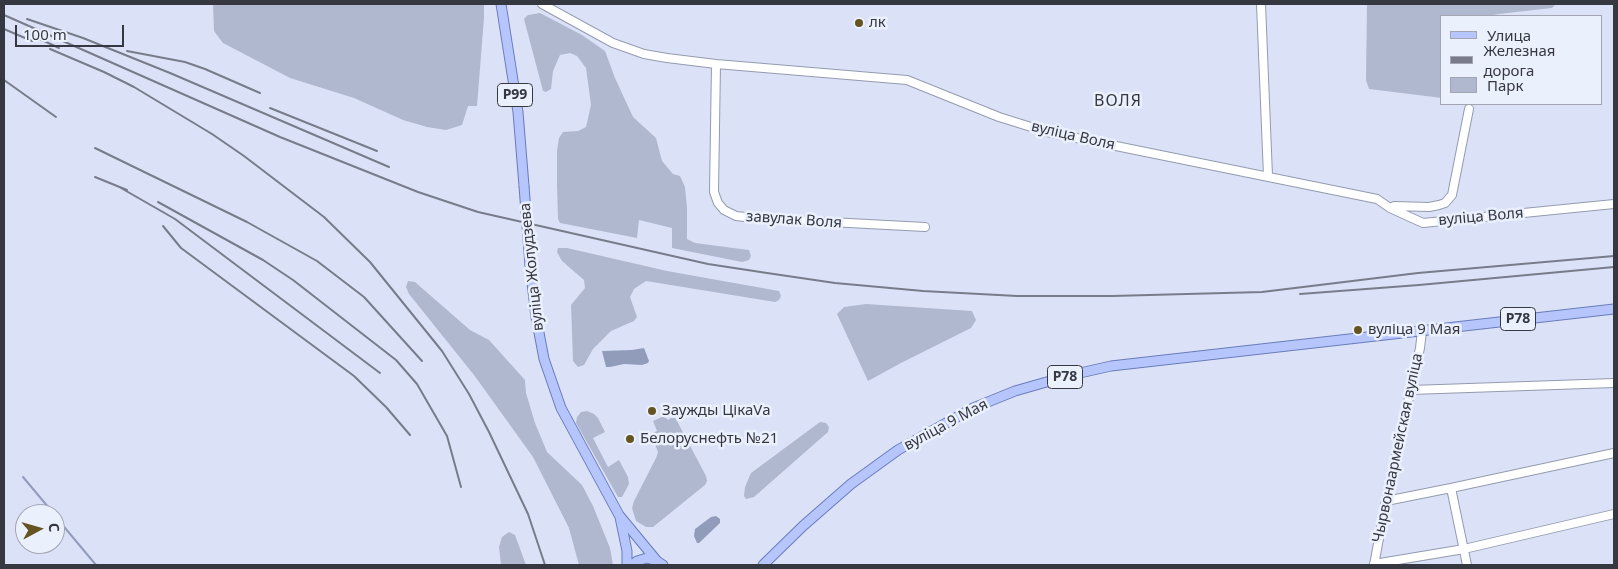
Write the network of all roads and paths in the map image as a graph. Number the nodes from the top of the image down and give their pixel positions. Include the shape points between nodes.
1 (501, 4) edge
2 (542, 4) edge
3 (1261, 4) edge
4 (716, 64) junction
5 (1469, 109) dead end
6 (1268, 176) junction
7 (1614, 204) edge
8 (1390, 208) junction
9 (925, 227) dead end
10 (1614, 309) edge
11 (1422, 331) junction
12 (1614, 383) edge
13 (1411, 390) junction
14 (1614, 453) edge
15 (1452, 488) junction
16 (1386, 501) junction
17 (619, 514) junction
18 (1614, 514) edge
19 (1464, 549) junction
20 (661, 564) edge
21 (627, 565) edge
22 (632, 565) edge
23 (763, 565) edge
24 (1374, 565) edge
25 (1467, 565) edge

1 - 17 main road, вуліца Жолудзева / Р99, bridge via 518,112 536,317 546,367 561,408
2 - 4 street, вуліца Воля via 613,43 644,54
3 - 6 street
4 - 6 street, вуліца Воля via 907,80 999,117 1048,132
4 - 9 street, завулак Воля via 714,192 724,210 736,216 754,218
5 - 8 street via 1452,195 1439,205
6 - 8 street, вуліца Воля via 1377,199
7 - 8 street, вуліца Воля via 1423,222
10 - 11 main road, вуліца 9 Мая / Р78
11 - 13 street, Чырвонаармейская вуліца
11 - 23 main road, вуліца 9 Мая / Р78 via 1111,366 1015,391 973,408 898,450 851,484
12 - 13 street
13 - 16 street, Чырвонаармейская вуліца
14 - 15 street
15 - 16 street
15 - 19 street
16 - 24 street, Чырвонаармейская вуліца
17 - 20 main road, Р99
17 - 21 main road, Р99
18 - 19 street
19 - 24 street
19 - 25 street
20 - 22 main road via 647,558

